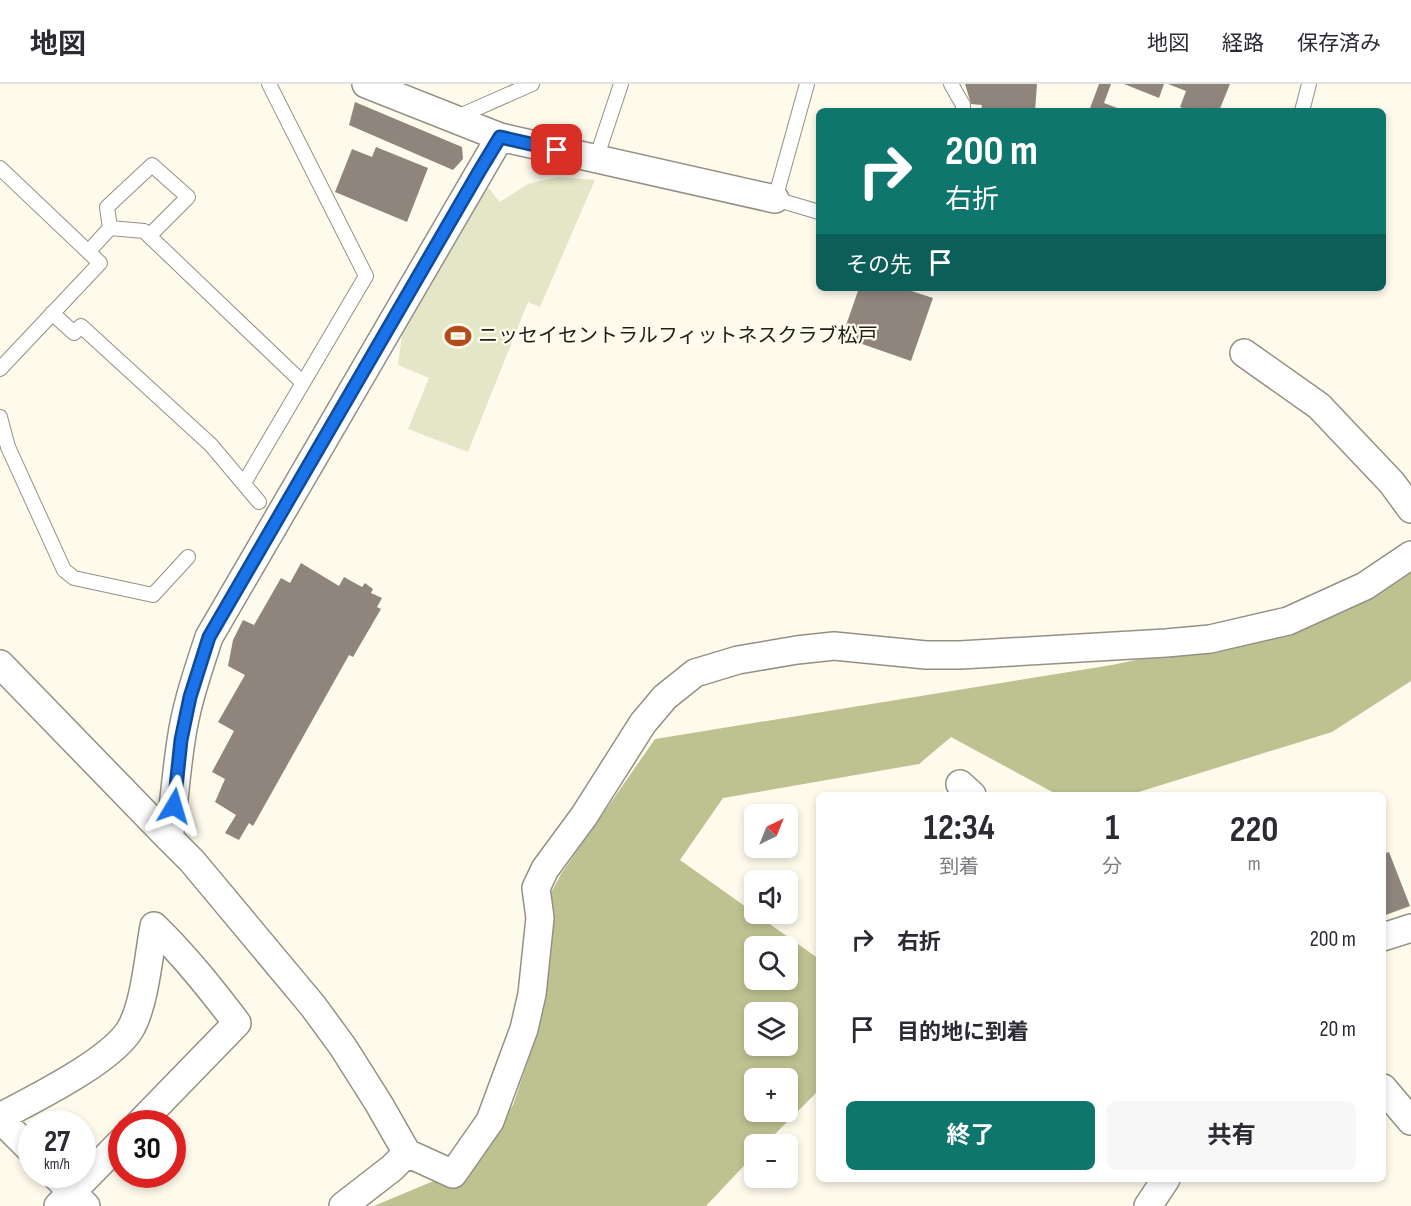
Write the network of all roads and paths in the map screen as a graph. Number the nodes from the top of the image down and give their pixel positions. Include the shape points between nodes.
1 (270, 84) edge
2 (366, 84) edge
3 (532, 84) edge
4 (621, 84) edge
5 (807, 84) edge
6 (951, 84) edge
7 (1309, 84) edge
8 (963, 108) edge
9 (1303, 108) edge
10 (453, 119) junction
11 (500, 137) junction
12 (596, 159) junction
13 (0, 168) edge
14 (775, 199) junction
15 (816, 211) edge
16 (110, 228) junction
17 (149, 236) junction
18 (88, 251) junction
19 (52, 314) junction
20 (1244, 353) dead end
21 (0, 369) edge
22 (303, 383) junction
23 (0, 417) edge
24 (244, 483) junction
25 (259, 502) dead end
26 (1411, 509) edge
27 (1411, 555) edge
28 (188, 557) dead end
29 (0, 663) edge
30 (169, 838) junction
31 (1411, 928) edge
32 (1386, 936) edge
33 (1386, 1092) edge
34 (153, 1110) edge
35 (0, 1118) edge
36 (1411, 1121) edge
37 (18, 1137) edge
38 (407, 1153) junction
39 (108, 1155) edge
40 (1164, 1182) edge
41 (67, 1195) edge
42 (343, 1206) edge
43 (1148, 1206) edge

1 - 22 lane via 366,276
2 - 10 street
3 - 10 lane
4 - 12 lane
5 - 14 lane
6 - 8 lane
7 - 9 lane
10 - 11 street
11 - 12 street
11 - 30 street via 209,637 181,740
12 - 14 street
13 - 18 lane
14 - 15 lane
16 - 17 lane via 144,231
16 - 17 lane via 107,207 152,165 188,197
16 - 18 lane
17 - 22 lane
18 - 19 lane via 100,263
19 - 21 lane
19 - 24 lane via 74,333 81,326 211,445
20 - 26 street via 1319,406 1392,483
22 - 24 lane
23 - 28 lane via 8,447 64,570 74,578 153,595
24 - 25 lane
27 - 38 street via 1365,586 1288,621 1210,639 960,655 834,646 738,660 695,673 643,723 536,888 540,918 532,994 524,1029 490,1121 453,1174
29 - 30 street
30 - 38 street via 313,1006 349,1056
31 - 32 street
33 - 36 street
34 - 35 street via 237,1023 154,926 140,1007 124,1039 114,1050
35 - 37 street
38 - 42 street
39 - 41 street
40 - 43 street

